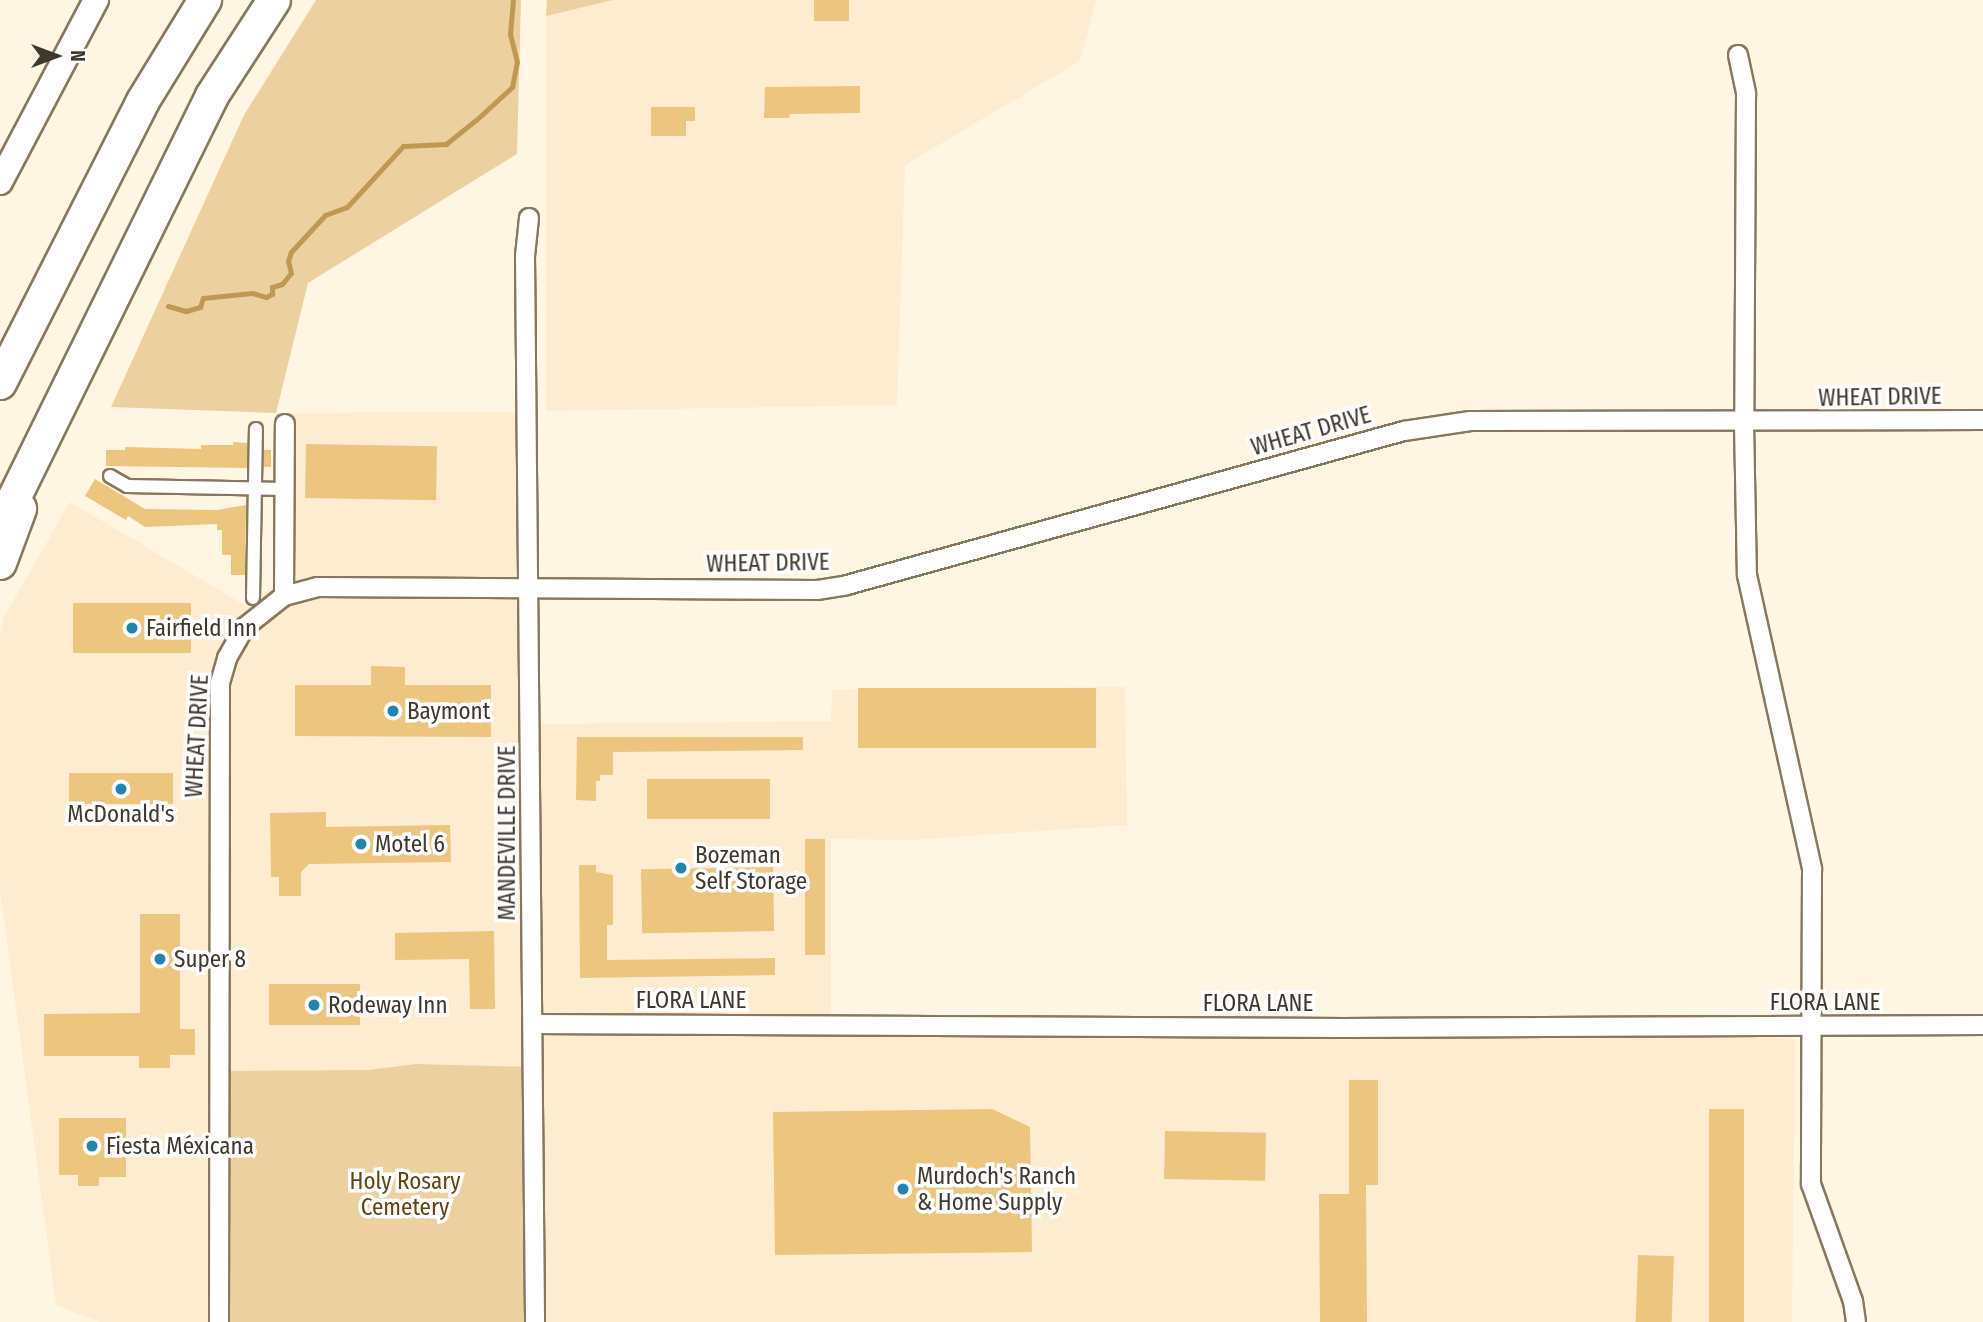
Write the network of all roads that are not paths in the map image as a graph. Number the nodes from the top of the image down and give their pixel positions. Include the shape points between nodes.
1 (96, 0) edge
2 (205, 0) edge
3 (274, 0) edge
4 (1738, 55) dead end
5 (0, 182) edge
6 (529, 218) dead end
7 (0, 383) edge
8 (57, 412) junction
9 (1983, 420) edge
10 (1744, 423) junction
11 (285, 424) dead end
12 (256, 429) dead end
13 (110, 476) dead end
14 (255, 488) junction
15 (284, 489) junction
16 (0, 527) edge
17 (0, 564) edge
18 (530, 590) junction
19 (284, 596) junction
20 (253, 598) dead end
21 (533, 1024) junction
22 (1983, 1026) edge
23 (1811, 1027) junction
24 (219, 1322) edge
25 (534, 1322) edge
26 (1856, 1322) edge

1 - 5 main road
2 - 7 highway via 143,101
3 - 8 highway via 212,96
4 - 10 street via 1746,93
6 - 18 street, MANDEVILLE DRIVE via 525,256
8 - 16 highway
8 - 17 highway
9 - 10 street, WHEAT DRIVE
10 - 18 street, WHEAT DRIVE via 1470,421 1431,425 847,585 817,590
10 - 23 street via 1747,575 1812,869
11 - 15 street
12 - 14 street
13 - 14 street via 127,486
14 - 15 street
14 - 20 street
15 - 19 street
18 - 19 street, WHEAT DRIVE via 317,587
18 - 21 street, MANDEVILLE DRIVE
19 - 24 street, WHEAT DRIVE via 245,627 227,658 220,683
21 - 23 street, FLORA LANE
21 - 25 street, MANDEVILLE DRIVE
22 - 23 street, FLORA LANE
23 - 26 street via 1811,1184 1853,1301

